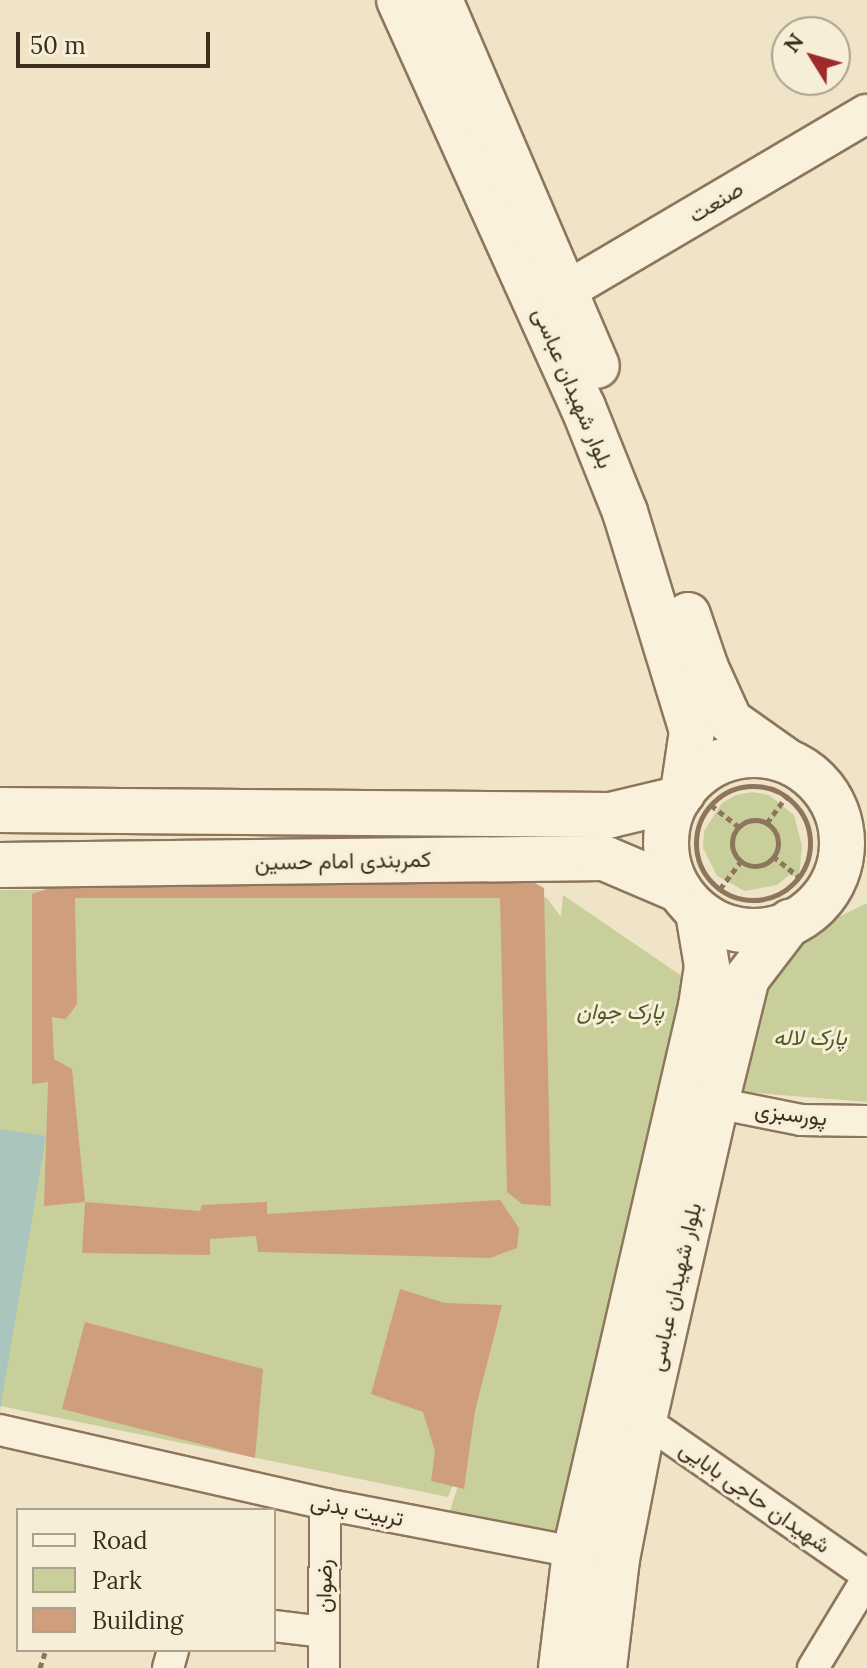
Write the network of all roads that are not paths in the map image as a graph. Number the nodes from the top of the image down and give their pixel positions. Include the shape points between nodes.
1 (399, 0) edge
2 (440, 0) edge
3 (867, 114) edge
4 (566, 291) junction
5 (798, 781) junction
6 (690, 799) junction
7 (0, 810) edge
8 (867, 810) edge
9 (0, 865) edge
10 (867, 880) edge
11 (813, 885) junction
12 (699, 897) junction
13 (790, 922) junction
14 (716, 1103) junction
15 (867, 1121) edge
16 (644, 1420) junction
17 (0, 1430) edge
18 (325, 1504) junction
19 (575, 1552) junction
20 (617, 1559) junction
21 (867, 1577) edge
22 (276, 1626) edge
23 (323, 1632) junction
24 (324, 1668) edge
25 (561, 1668) edge
26 (604, 1668) edge
27 (813, 1668) edge

1 - 6 main road, بلوار شهیدان عباسی via 625,512 692,731
2 - 4 main road, بلوار شهیدان عباسی
3 - 4 street, صنعت
4 - 5 main road, بلوار شهیدان عباسی via 640,472 706,668 730,721
5 - 6 main road via 773,756 744,754 715,763
5 - 8 main road
5 - 11 main road via 837,810 843,839 839,868
6 - 7 main road, کمربندی امام حسین via 611,815
6 - 12 main road, بلوار شهیدان عباسی via 666,833 669,866
9 - 12 main road, کمربندی امام حسین via 604,858
10 - 11 main road
11 - 13 main road via 806,914
12 - 13 main road, کمربندی امام حسین via 723,926 752,931
12 - 19 main road, بلوار شهیدان عباسی via 707,966 701,1006
13 - 14 main road, بلوار شهیدان عباسی via 747,978
14 - 15 street, پورسبزی via 801,1120
14 - 16 main road, بلوار شهیدان عباسی
16 - 20 main road, بلوار شهیدان عباسی
16 - 21 street, شهیدان حاجی بابایی
17 - 18 street, تربیت بدنی
18 - 19 street, تربیت بدنی
18 - 23 street, رضوان
19 - 20 main road
19 - 25 main road, بلوار شهیدان عباسی
20 - 26 main road, بلوار شهیدان عباسی
21 - 27 street
22 - 23 street
23 - 24 street, رضوان

